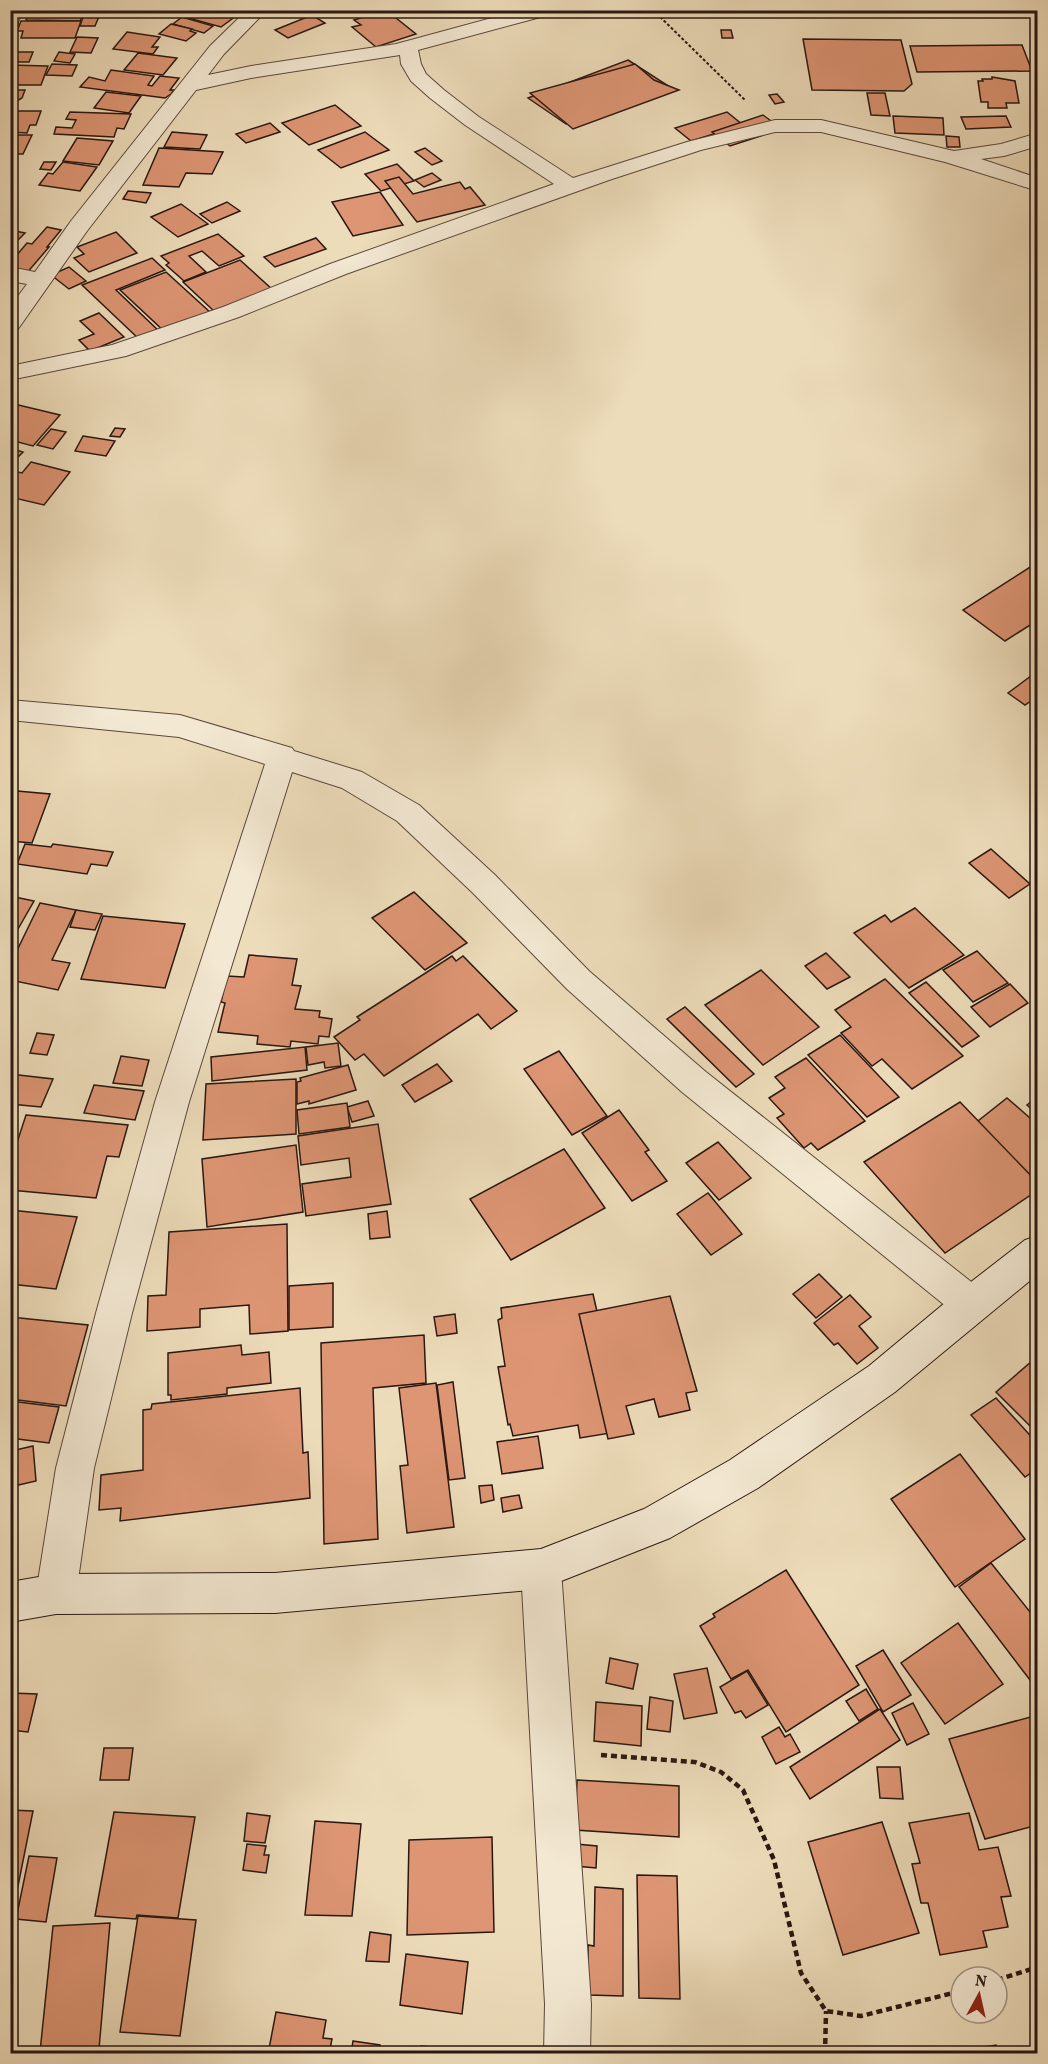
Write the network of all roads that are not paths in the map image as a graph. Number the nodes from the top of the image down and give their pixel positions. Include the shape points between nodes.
1 (14, 10) edge
2 (258, 10) edge
3 (545, 10) edge
4 (1027, 10) edge
5 (1038, 11) edge
6 (10, 21) edge
7 (408, 47) junction
8 (190, 85) junction
9 (1038, 140) edge
10 (952, 157) junction
11 (1038, 185) edge
12 (571, 186) junction
13 (10, 274) edge
14 (42, 280) junction
15 (10, 324) edge
16 (10, 373) edge
17 (10, 710) edge
18 (282, 756) junction
19 (1038, 1252) edge
20 (970, 1304) junction
21 (541, 1569) junction
22 (56, 1594) junction
23 (10, 1602) edge
24 (567, 2054) edge

1 - 6 street
2 - 8 street via 217,50
3 - 7 street
4 - 5 street
7 - 8 street
7 - 12 street via 418,77 437,94 472,122
8 - 14 street via 79,226
9 - 10 street via 1004,150
10 - 11 street
10 - 12 street via 821,126 775,126 694,146
12 - 16 street via 118,351
13 - 14 street
14 - 15 street
17 - 18 street via 180,726
18 - 20 street via 352,780 408,813 578,980 668,1059
18 - 22 street via 172,1102 120,1291 75,1468
19 - 20 street
20 - 21 street via 882,1379 744,1474 656,1524
21 - 22 street via 275,1593
21 - 24 street via 568,2004
22 - 23 street

